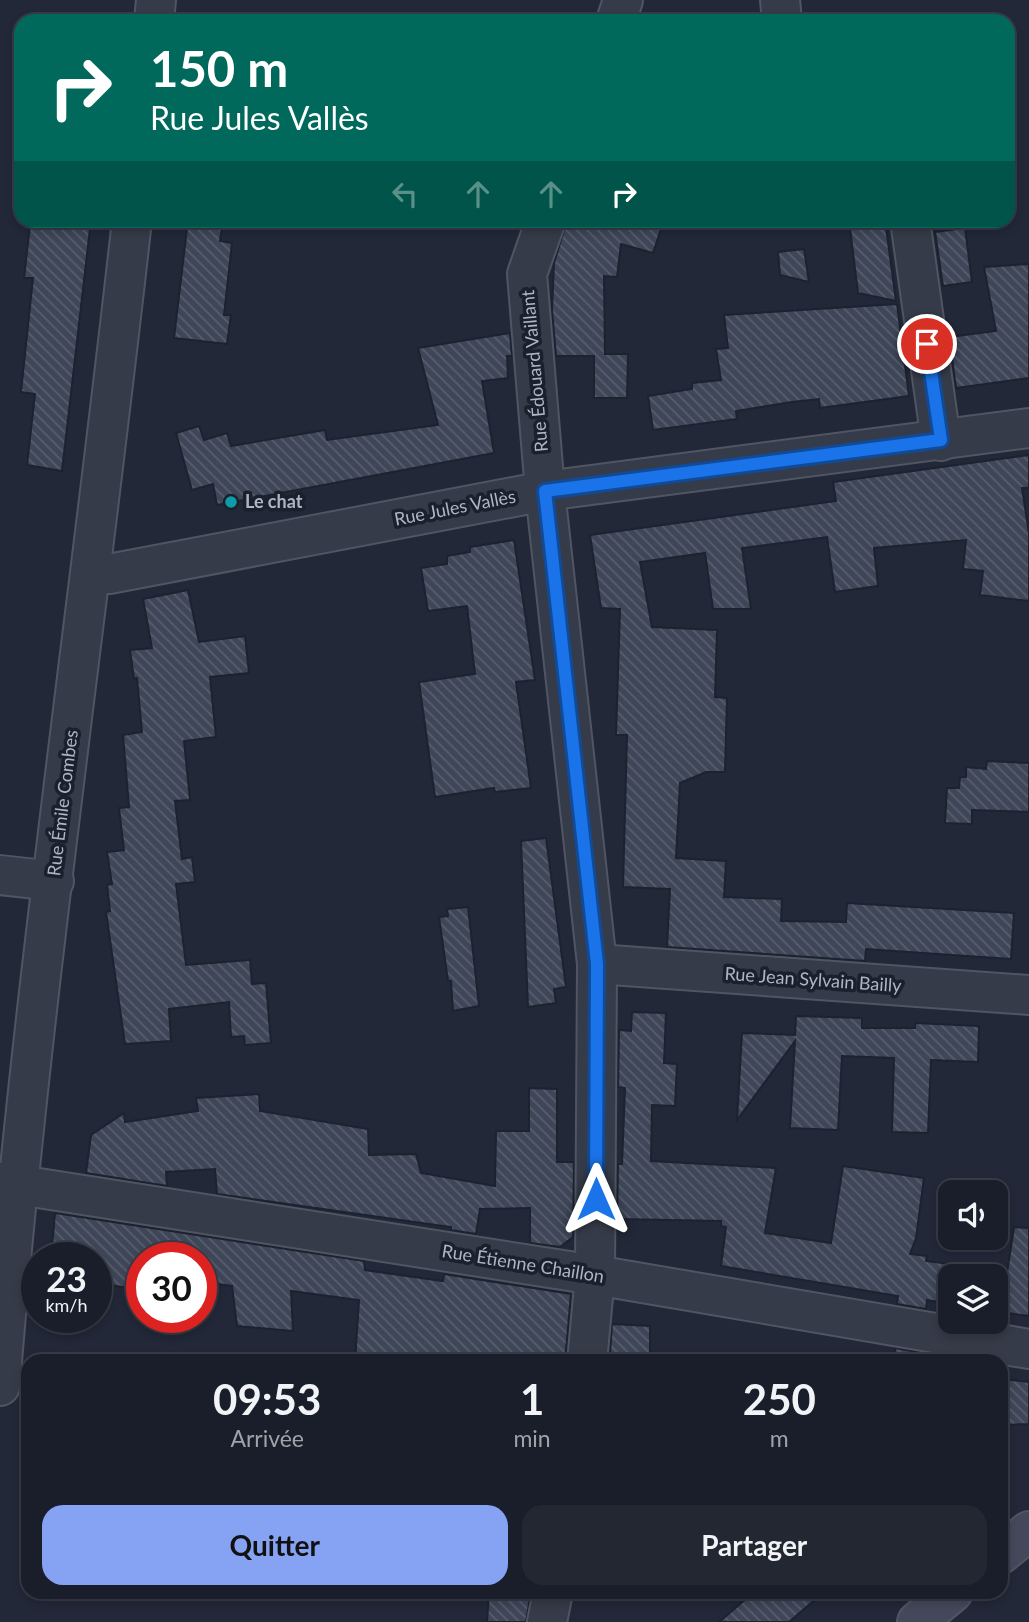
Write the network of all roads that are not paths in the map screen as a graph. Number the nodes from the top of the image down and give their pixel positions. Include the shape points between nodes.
1 (131, 228) edge
2 (543, 228) edge
3 (911, 228) edge
4 (1029, 428) edge
5 (941, 440) junction
6 (545, 491) junction
7 (91, 572) junction
8 (0, 875) edge
9 (54, 881) junction
10 (597, 964) junction
11 (1029, 995) edge
12 (8, 1183) edge
13 (596, 1275) junction
14 (1029, 1349) edge
15 (588, 1354) edge
16 (0, 1387) edge
17 (1029, 1531) edge
18 (1008, 1548) edge
19 (552, 1599) edge
20 (945, 1599) edge
21 (547, 1622) edge
22 (917, 1622) edge

1 - 7 street, Rue Émile Combes
2 - 6 street, Rue Édouard Vaillant via 527,274
3 - 5 street
4 - 5 street, Rue Jules Vallès
5 - 6 street, Rue Jules Vallès
6 - 7 street, Rue Jules Vallès via 109,573
6 - 10 street, Rue Édouard Vaillant
7 - 9 street, Rue Émile Combes
8 - 9 street
9 - 12 street, Rue Émile Combes
10 - 11 street, Rue Jean Sylvain Bailly
10 - 13 street, Rue Édouard Vaillant
12 - 13 street, Rue Étienne Chaillon
12 - 16 street, Rue Émile Combes
13 - 14 street, Rue Étienne Chaillon
13 - 15 street, Rue Édouard Vaillant
17 - 18 main road
19 - 21 street
20 - 22 main road

